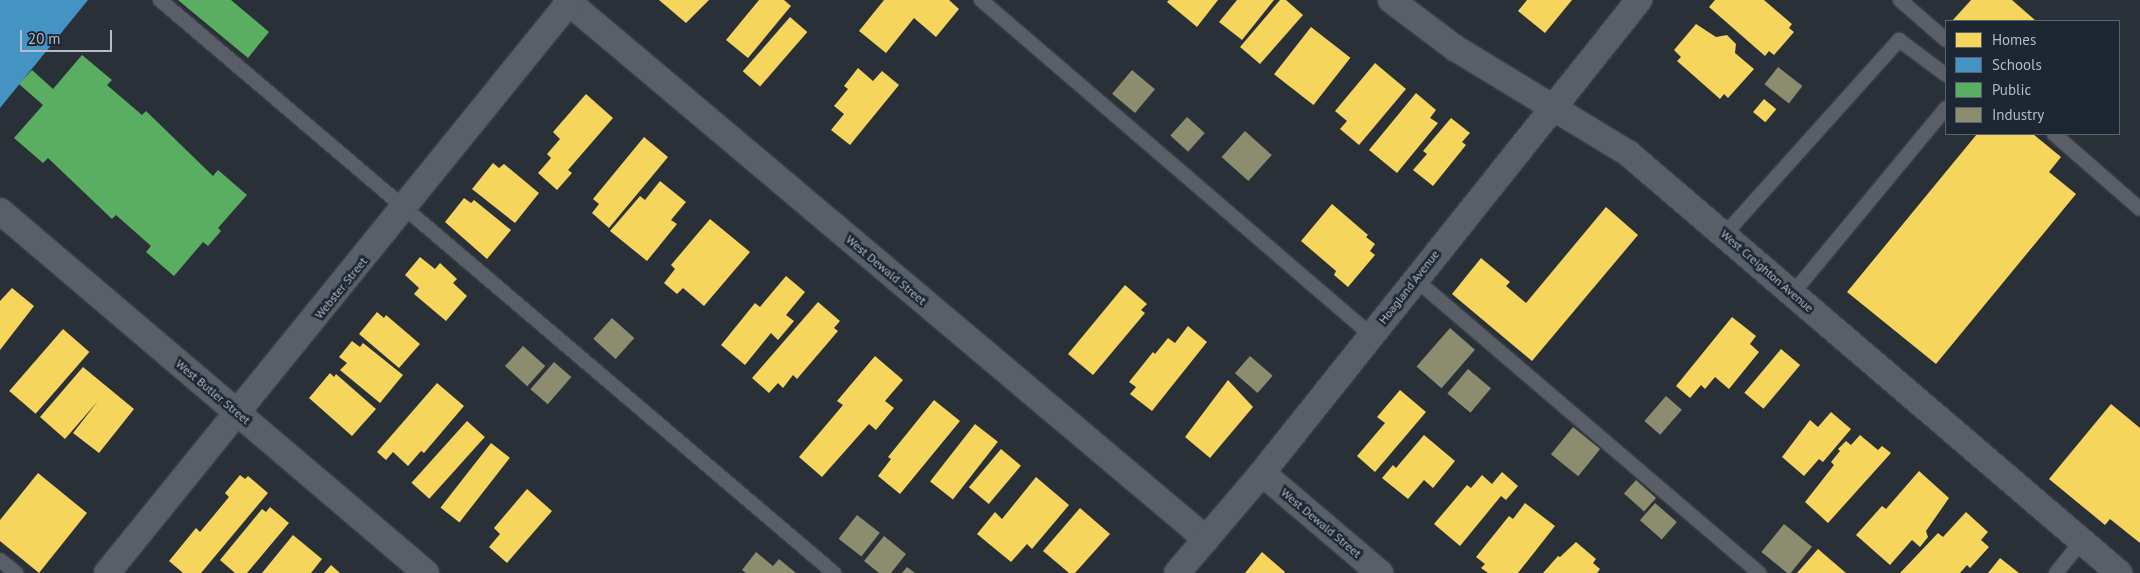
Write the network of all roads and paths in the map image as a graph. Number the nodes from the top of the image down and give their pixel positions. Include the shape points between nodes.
1 (160, 0) edge
2 (981, 0) edge
3 (1392, 0) edge
4 (1639, 0) edge
5 (1900, 0) edge
6 (569, 1) edge
7 (1945, 39) edge
8 (1945, 74) edge
9 (1550, 109) junction
10 (1945, 109) edge
11 (2055, 135) edge
12 (404, 209) junction
13 (2140, 209) edge
14 (0, 211) edge
15 (1725, 234) junction
16 (1415, 280) junction
17 (1793, 293) junction
18 (1371, 335) junction
19 (239, 414) junction
20 (1262, 473) junction
21 (1206, 539) junction
22 (2082, 541) junction
23 (0, 560) edge
24 (16, 573) edge
25 (107, 573) edge
26 (426, 573) edge
27 (834, 573) edge
28 (1177, 573) edge
29 (1380, 573) edge
30 (1759, 573) edge
31 (2056, 573) edge
32 (2119, 573) edge

1 - 12 lane
2 - 18 lane
3 - 9 street, West Creighton Avenue via 1455,48
4 - 9 street, Hoagland Avenue
5 - 7 lane
6 - 12 street, Webster Street
6 - 21 street, West Dewald Street
8 - 15 lane via 1899,40
9 - 15 street, West Creighton Avenue via 1591,129 1629,154
9 - 16 street, Hoagland Avenue
10 - 17 lane
11 - 13 lane
12 - 19 street, Webster Street
12 - 27 lane
14 - 19 street, West Butler Street
15 - 17 street, West Creighton Avenue
16 - 18 street, Hoagland Avenue
16 - 30 lane
17 - 22 street, West Creighton Avenue
18 - 20 street, Hoagland Avenue
19 - 25 street, Webster Street
19 - 26 street, West Butler Street
20 - 21 street, Hoagland Avenue
20 - 29 street, West Dewald Street
21 - 28 street, Hoagland Avenue
22 - 31 lane
22 - 32 street, West Creighton Avenue
23 - 24 lane

